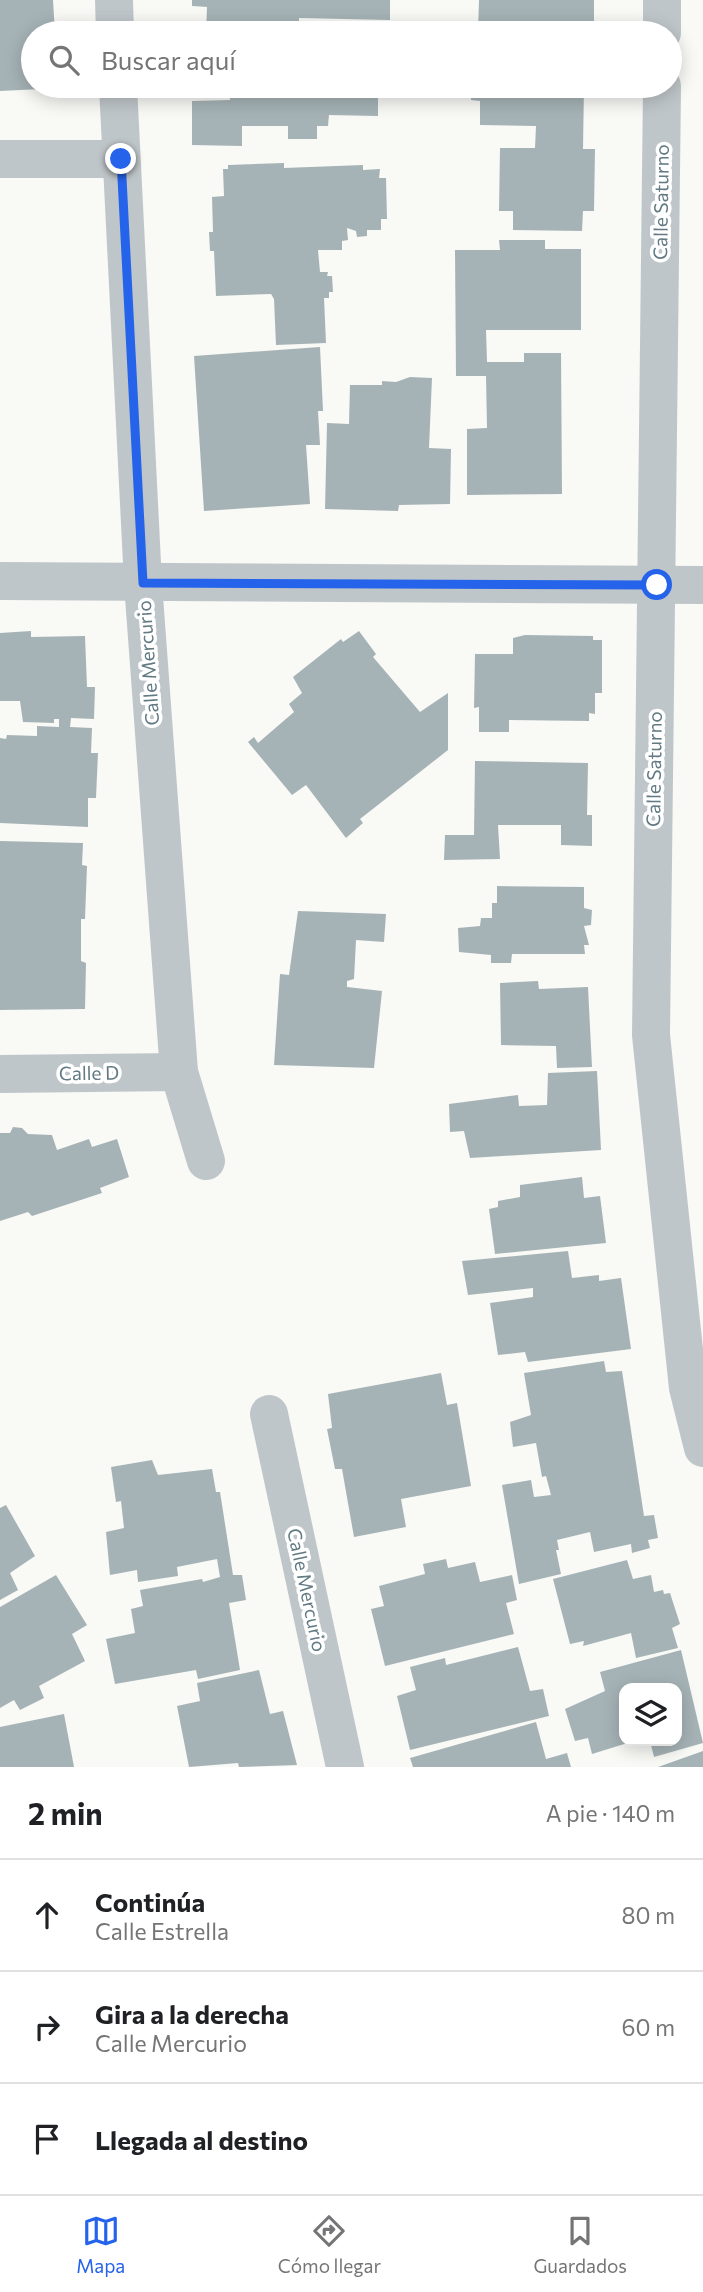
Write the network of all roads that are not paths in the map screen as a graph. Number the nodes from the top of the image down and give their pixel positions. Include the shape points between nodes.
1 (114, 0) edge
2 (662, 0) edge
3 (115, 21) edge
4 (662, 21) edge
5 (118, 98) edge
6 (662, 98) edge
7 (0, 159) edge
8 (121, 159) junction
9 (0, 581) edge
10 (143, 583) junction
11 (657, 585) junction
12 (703, 585) edge
13 (178, 1072) junction
14 (0, 1074) edge
15 (206, 1161) dead end
16 (269, 1413) dead end
17 (703, 1448) edge
18 (345, 1767) edge

1 - 3 street
2 - 4 street
5 - 8 street, Calle Mercurio
6 - 11 street, Calle Saturno
7 - 8 street
8 - 10 street, Calle Mercurio
9 - 10 street
10 - 11 street
10 - 13 street, Calle Mercurio
11 - 12 street
11 - 17 street, Calle Saturno via 651,1035 688,1388
13 - 14 street, Calle D
13 - 15 street, Calle Mercurio
16 - 18 street, Calle Mercurio

